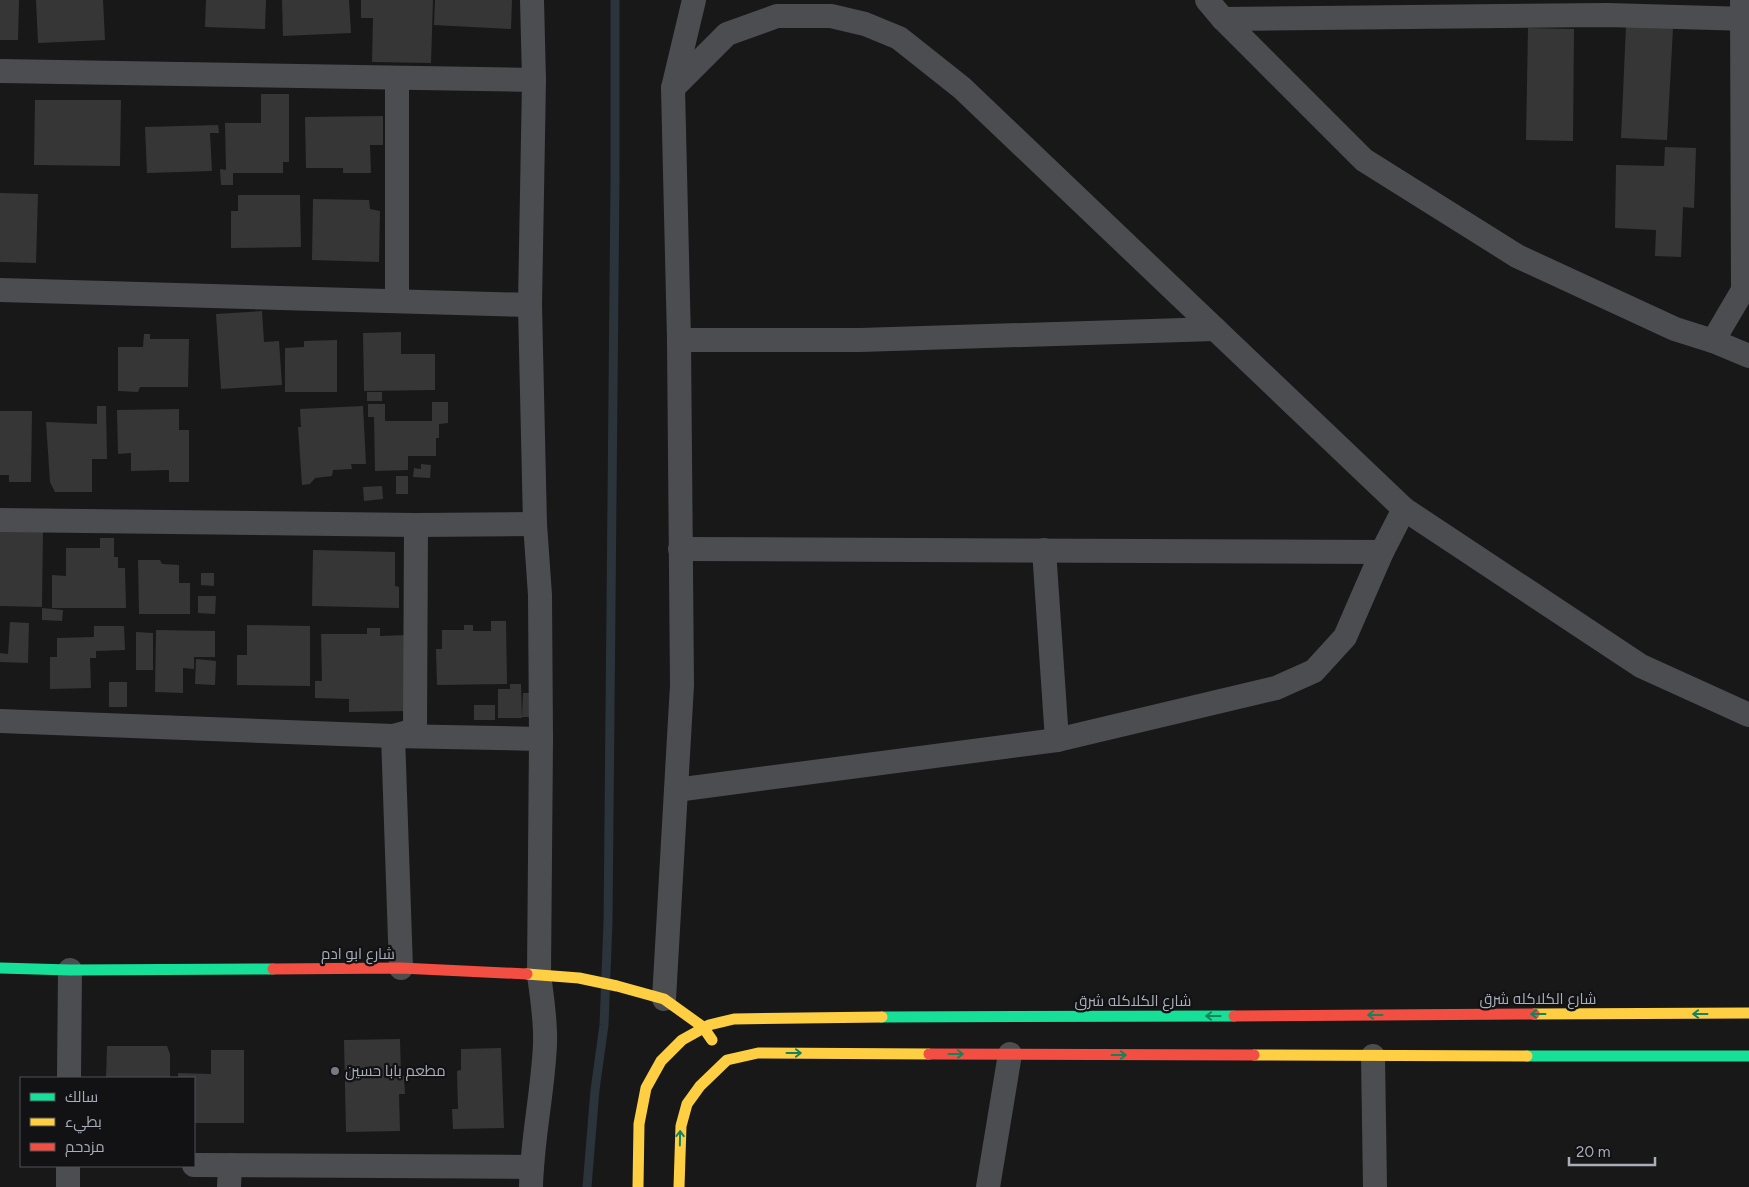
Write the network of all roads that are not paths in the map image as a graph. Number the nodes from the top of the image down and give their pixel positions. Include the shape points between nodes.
1 (532, 0) edge
2 (694, 0) edge
3 (1207, 0) edge
4 (1744, 12) edge
5 (1223, 19) junction
6 (0, 71) edge
7 (397, 78) junction
8 (534, 80) junction
9 (673, 88) junction
10 (1746, 289) edge
11 (0, 290) edge
12 (397, 301) junction
13 (530, 305) junction
14 (1215, 329) junction
15 (679, 340) junction
16 (1713, 341) junction
17 (1749, 356) edge
18 (1404, 510) junction
19 (0, 520) edge
20 (535, 524) junction
21 (416, 526) junction
22 (680, 549) junction
23 (1044, 550) junction
24 (1382, 552) junction
25 (1749, 715) edge
26 (0, 721) edge
27 (393, 736) junction
28 (541, 739) junction
29 (1057, 740) junction
30 (676, 790) junction
31 (0, 968) edge
32 (401, 968) junction
33 (70, 970) junction
34 (539, 975) junction
35 (664, 999) junction
36 (1749, 1013) edge
37 (703, 1027) junction
38 (722, 1054) junction
39 (1010, 1054) junction
40 (1373, 1056) junction
41 (1749, 1056) edge
42 (69, 1077) edge
43 (195, 1165) edge
44 (68, 1167) edge
45 (229, 1176) edge
46 (532, 1177) edge
47 (68, 1187) edge
48 (638, 1187) edge
49 (680, 1187) edge
50 (988, 1187) edge
51 (1375, 1187) edge

1 - 8 street
2 - 9 street
3 - 5 street
4 - 5 street
4 - 10 street
5 - 16 street via 1364,160 1516,256 1675,330
6 - 7 street
7 - 8 street
7 - 12 street
8 - 13 street
9 - 14 street via 727,34 776,16 830,16 865,24 899,38 962,88
9 - 15 street
10 - 16 street
11 - 12 street
12 - 13 street
13 - 20 street
14 - 15 street via 860,340
14 - 18 street
15 - 22 street
16 - 17 street
18 - 24 street
18 - 25 street via 1641,666
19 - 21 street
20 - 21 street
20 - 28 street via 540,594
21 - 27 street via 415,730
22 - 23 street
22 - 30 street via 682,685
23 - 24 street
23 - 29 street
24 - 29 street via 1345,637 1314,671 1276,688
26 - 27 street
27 - 28 street
27 - 32 street
28 - 34 street
29 - 30 street
30 - 35 street
31 - 33 street, شارع ابو ادم
32 - 33 street, شارع ابو ادم
32 - 34 street, شارع ابو ادم
33 - 42 street
34 - 35 street, شارع ابو ادم via 579,978
34 - 46 street via 546,1042
35 - 37 street, شارع ابو ادم
36 -> 37 street, شارع الكلاكله شرق via 751,1018 725,1020
37 - 38 street, شارع ابو ادم
37 - 48 street, شارع الكلاكله شرق via 661,1058 648,1086 640,1117
38 -> 39 street
49 -> 38 street via 681,1126 687,1104
39 -> 40 street
39 - 50 street
40 - 41 street
40 - 51 street
43 - 45 street
44 - 47 street
45 - 46 street

